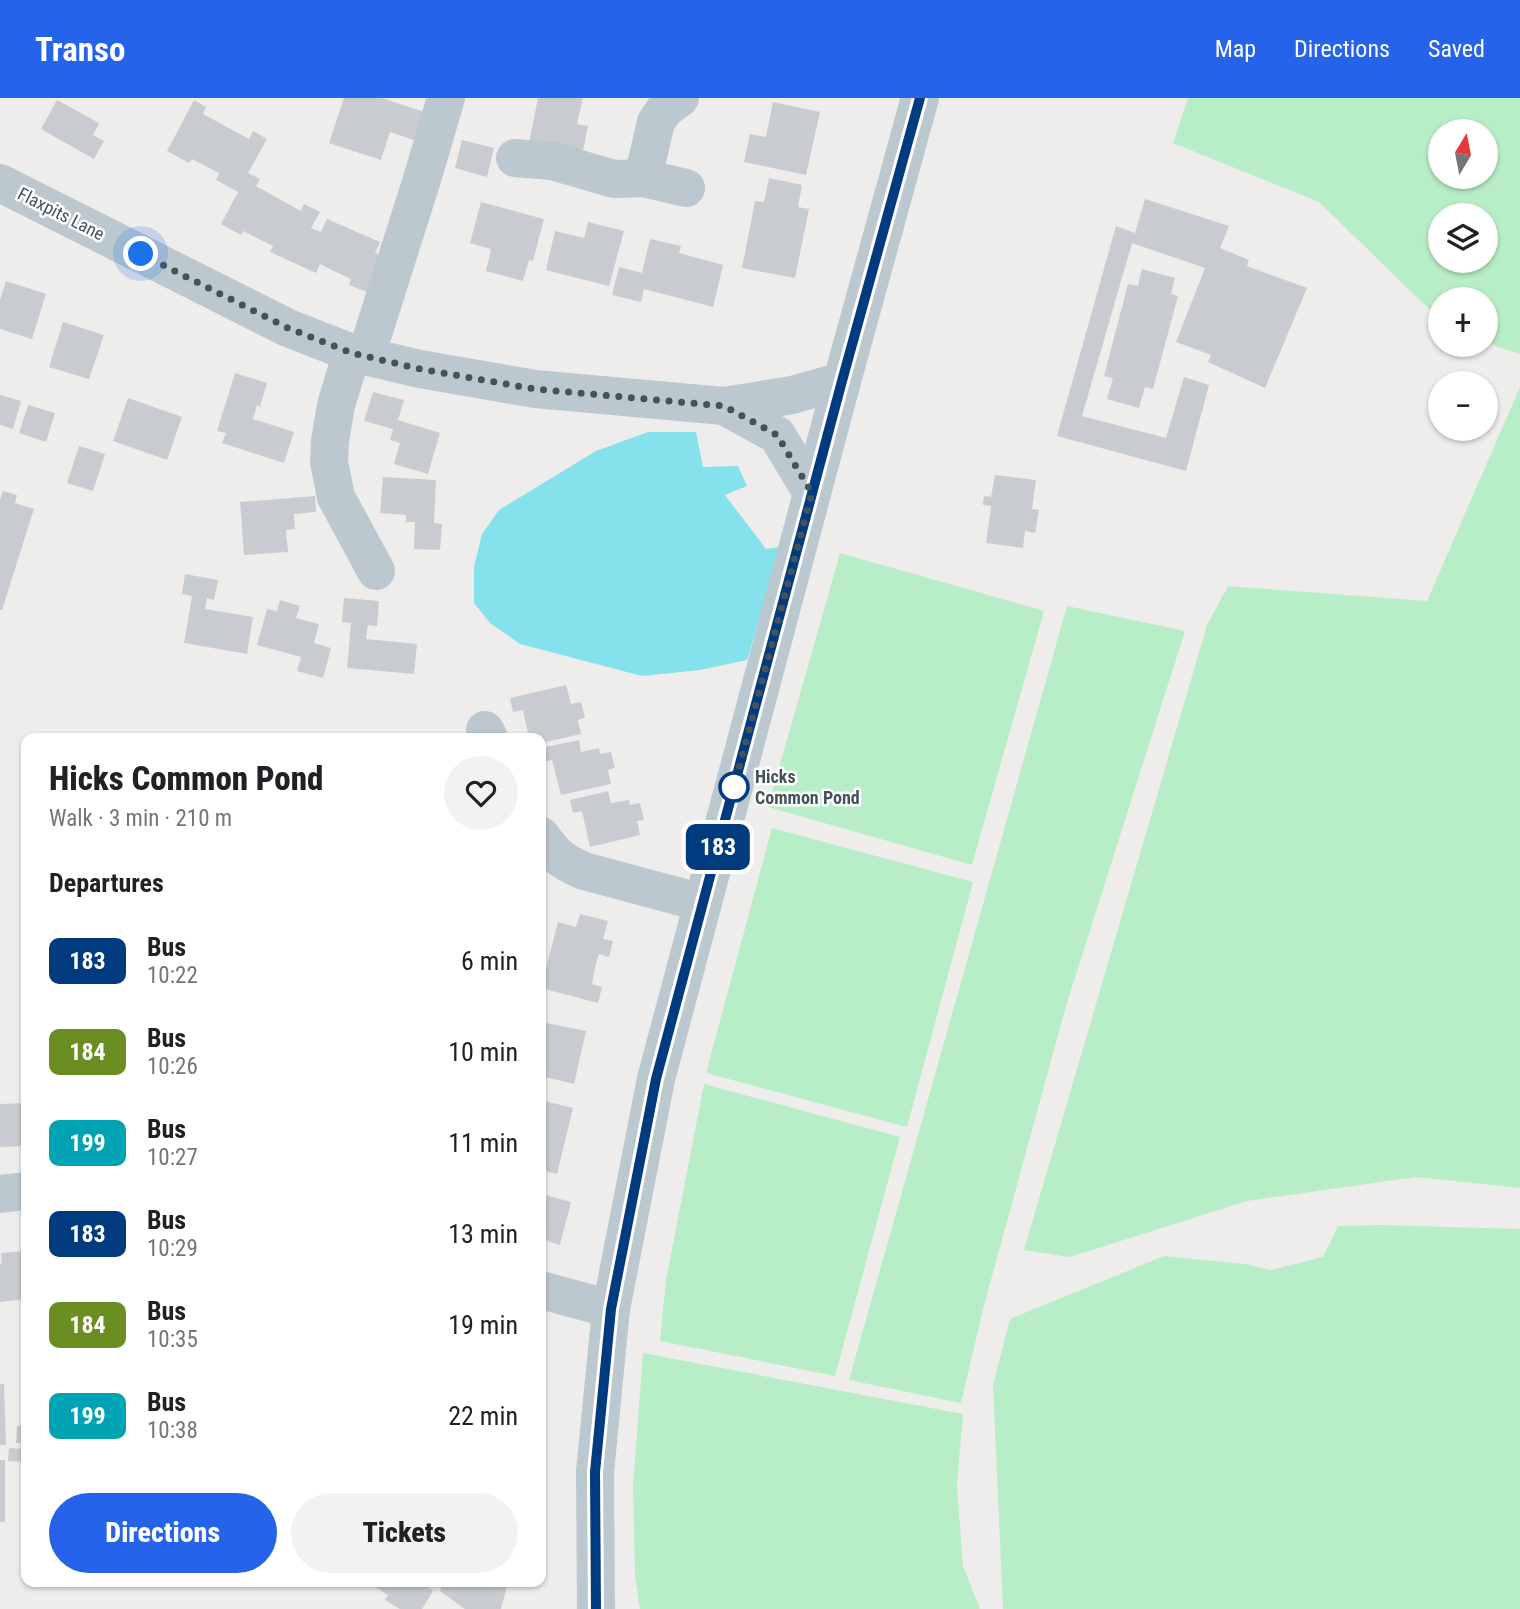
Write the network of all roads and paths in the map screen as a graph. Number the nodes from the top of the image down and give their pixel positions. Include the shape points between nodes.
1 (446, 98) edge
2 (680, 98) edge
3 (920, 98) edge
4 (515, 158) dead end
5 (643, 178) junction
6 (0, 183) edge
7 (686, 188) dead end
8 (359, 354) junction
9 (842, 381) junction
10 (724, 406) junction
11 (812, 493) junction
12 (376, 571) dead end
13 (546, 843) edge
14 (703, 903) junction
15 (21, 1192) edge
16 (0, 1194) edge
17 (546, 1291) edge
18 (611, 1309) junction
19 (596, 1609) edge

1 - 8 street
2 - 5 street via 664,109 656,122
3 - 9 street
4 - 5 street via 552,160 614,179
5 - 7 street
6 - 8 street, Flaxpits Lane via 288,328
8 - 10 street, Flaxpits Lane via 535,389
8 - 12 street via 336,405 329,462 336,497
9 - 10 street, Flaxpits Lane via 792,396
9 - 11 street
10 - 11 street, Flaxpits Lane via 777,435
11 - 14 street
13 - 14 street via 566,864 584,871
14 - 18 street via 656,1079
15 - 16 street
17 - 18 street
18 - 19 street via 595,1472

